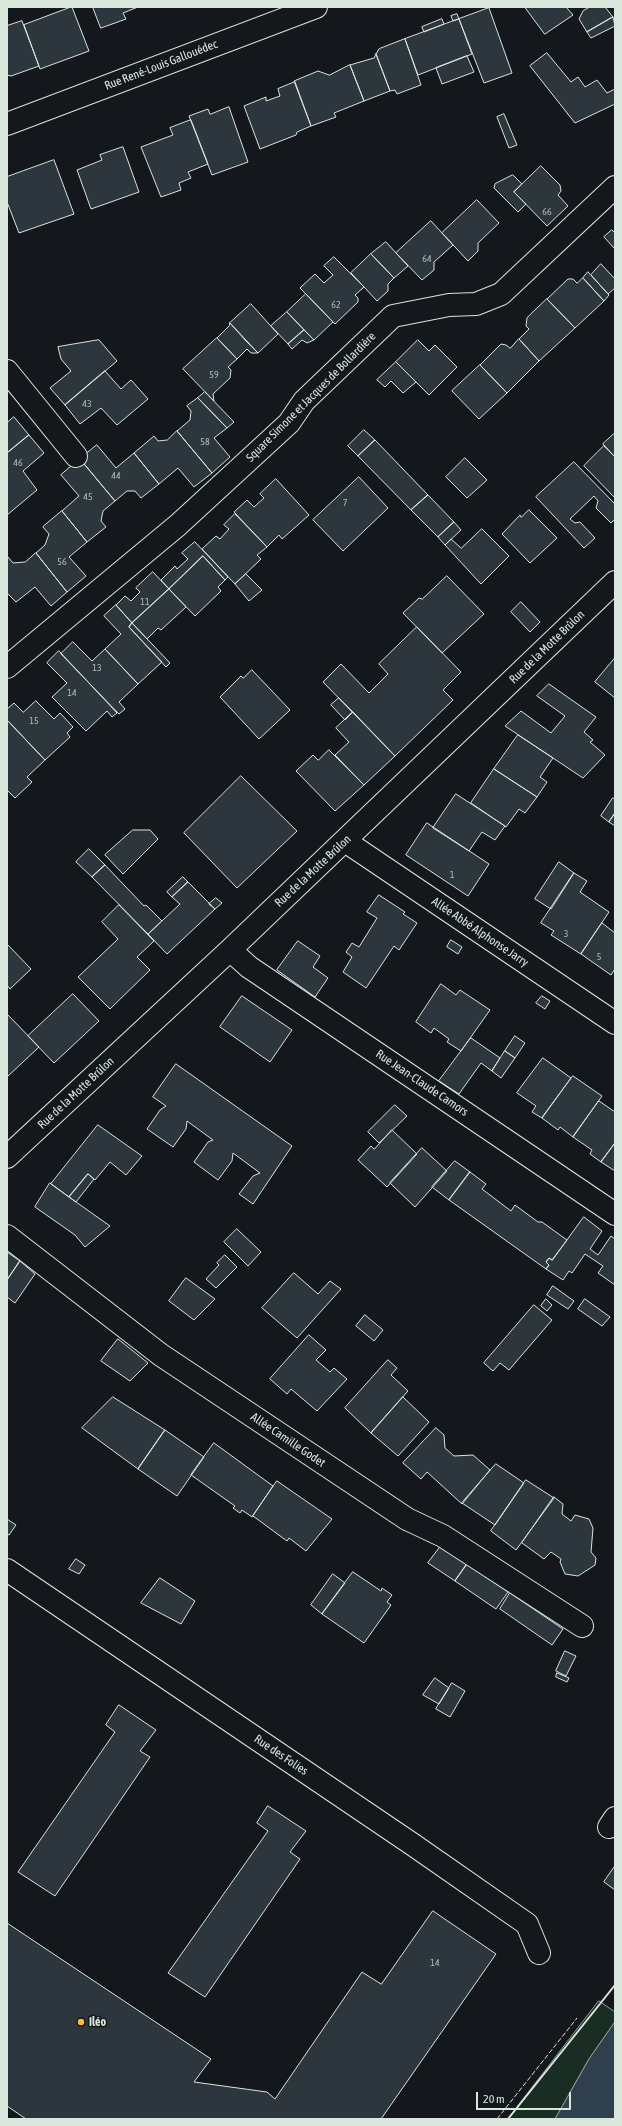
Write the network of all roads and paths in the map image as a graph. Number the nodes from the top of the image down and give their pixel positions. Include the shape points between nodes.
1 (316, 7) edge
2 (7, 124) edge
3 (615, 187) edge
4 (7, 371) edge
5 (76, 456) dead end
6 (615, 582) edge
7 (7, 667) edge
8 (345, 841) junction
9 (230, 950) junction
10 (615, 1024) edge
11 (7, 1157) edge
12 (615, 1214) edge
13 (7, 1236) edge
14 (7, 1570) edge
15 (582, 1626) dead end
16 (539, 1953) dead end

1 - 2 street, Rue René-Louis Gallouédec
3 - 7 street, Square Simone et Jacques de Bollardière via 501,294 476,304 449,305 393,316 304,401 289,423 178,525
4 - 5 street
6 - 8 street, Rue de la Motte Brûlon
8 - 9 street, Rue de la Motte Brûlon
8 - 10 street, Allée Abbé Alphonse Jarry
9 - 11 street, Rue de la Motte Brûlon
9 - 12 street, Rue Jean-Claude Camors via 249,967
13 - 15 street, Allée Camille Godet via 161,1355 407,1519 443,1536
14 - 16 street, Rue des Folies via 527,1924

